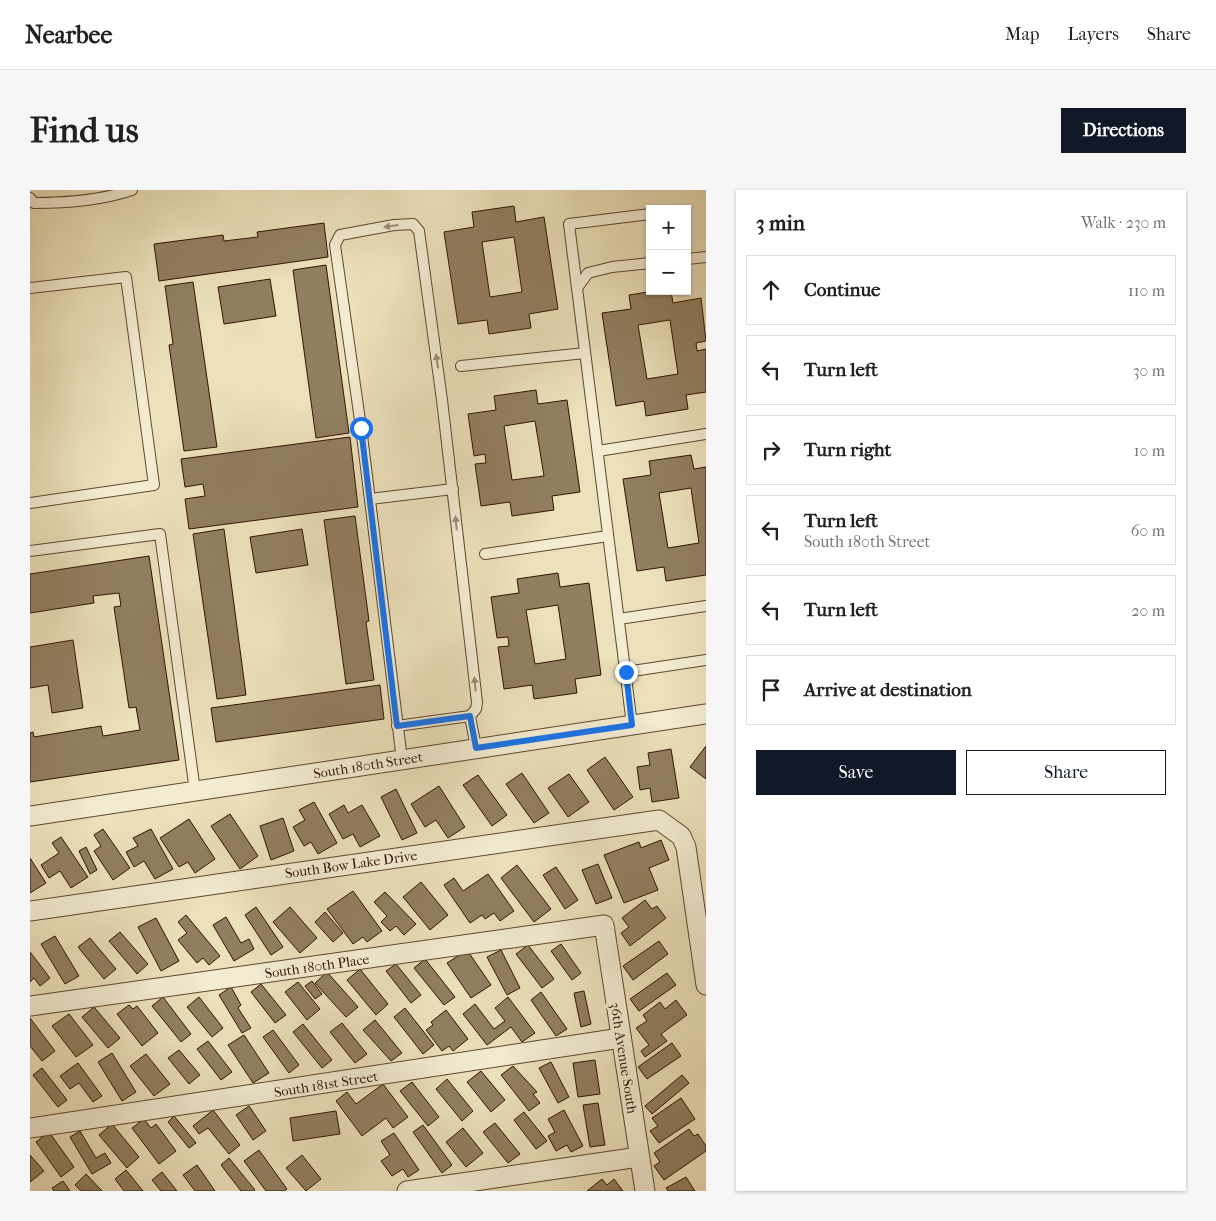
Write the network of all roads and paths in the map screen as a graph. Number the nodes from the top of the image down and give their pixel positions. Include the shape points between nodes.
1 (132, 190) edge
2 (30, 198) edge
3 (646, 214) edge
4 (706, 257) edge
5 (691, 259) edge
6 (646, 263) edge
7 (30, 288) edge
8 (577, 288) junction
9 (585, 353) junction
10 (461, 366) dead end
11 (706, 434) edge
12 (598, 451) junction
13 (453, 489) junction
14 (370, 499) junction
15 (30, 503) edge
16 (608, 536) junction
17 (30, 551) edge
18 (485, 554) dead end
19 (706, 606) edge
20 (619, 619) junction
21 (706, 660) edge
22 (626, 672) junction
23 (706, 714) edge
24 (470, 716) junction
25 (632, 725) junction
26 (397, 726) junction
27 (476, 748) junction
28 (402, 760) junction
29 (195, 791) junction
30 (30, 816) edge
31 (30, 911) edge
32 (604, 925) joint
33 (706, 985) edge
34 (30, 1006) edge
35 (621, 1038) junction
36 (30, 1128) edge
37 (639, 1157) junction
38 (407, 1191) edge
39 (644, 1191) edge

1 - 2 lane via 52,203 34,204
3 - 8 lane via 569,224
4 - 5 lane
6 - 8 lane via 588,273
7 - 15 lane via 126,277 154,485
8 - 9 lane
9 - 10 lane
9 - 12 lane
11 - 12 lane
12 - 16 lane
13 - 14 lane
13 -> 14 lane via 419,231 413,224 394,225 340,235 335,245
24 -> 13 lane via 477,702
14 - 26 lane
16 - 18 lane
16 - 20 lane
17 - 29 lane via 160,534
19 - 20 lane
20 - 22 lane
21 - 22 lane
22 - 25 lane
23 - 25 street, South 180th Street
24 - 26 lane
24 - 27 lane
25 - 27 street, South 180th Street
26 - 28 lane
27 - 28 street, South 180th Street
28 - 29 street, South 180th Street
29 - 30 street, South 180th Street
31 - 33 street, South Bow Lake Drive via 659,820 681,836 686,847
32 - 34 street, South 180th Place
32 - 35 street, 36th Avenue South
35 - 36 street, South 181st Street
35 - 37 street, 36th Avenue South
37 - 38 street
37 - 39 street, 36th Avenue South

